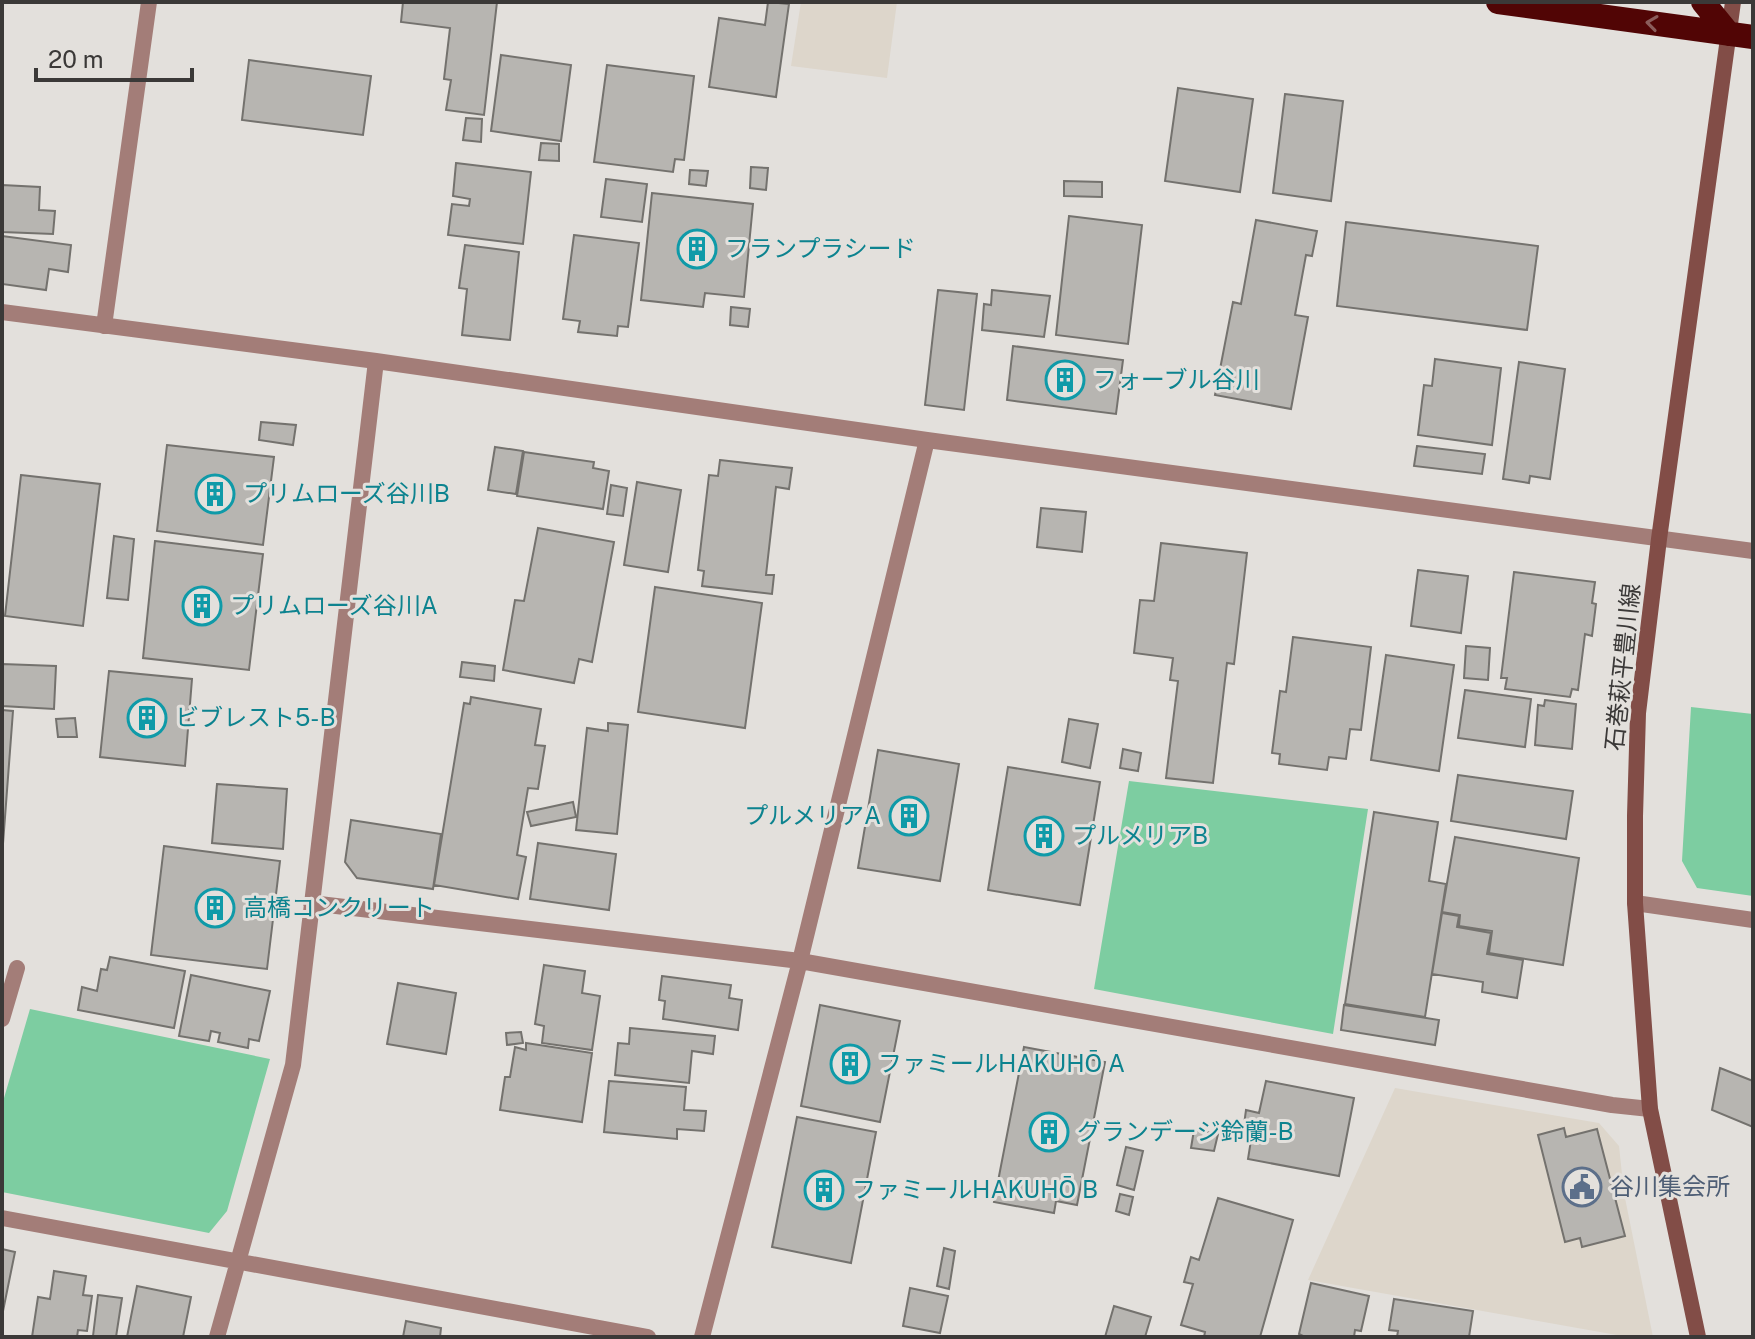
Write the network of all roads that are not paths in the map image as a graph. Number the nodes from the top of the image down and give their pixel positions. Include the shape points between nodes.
1 (149, 2) edge
2 (1498, 2) edge
3 (1703, 2) edge
4 (1733, 2) edge
5 (1741, 35) edge
6 (2, 312) edge
7 (104, 326) junction
8 (376, 361) junction
9 (927, 440) junction
10 (1659, 539) junction
11 (1753, 551) edge
12 (311, 903) junction
13 (1635, 903) junction
14 (1753, 920) edge
15 (800, 961) junction
16 (17, 968) dead end
17 (2, 1019) edge
18 (1650, 1109) junction
19 (2, 1218) edge
20 (236, 1262) junction
21 (217, 1337) edge
22 (648, 1337) edge
23 (702, 1337) edge
24 (1698, 1337) edge

1 - 7 street
5 -> 2 highway
3 - 5 highway
4 - 5 main road, 石巻萩平豊川線
5 - 10 main road, 石巻萩平豊川線
6 - 7 street
7 - 8 street
8 - 9 street
8 - 12 street
9 - 10 street
9 - 15 street
10 - 11 street
10 - 13 main road, 石巻萩平豊川線 via 1638,713
12 - 15 street
12 - 20 street via 293,1065
13 - 14 street
13 - 18 main road, 石巻萩平豊川線
15 - 18 street
15 - 23 street
16 - 17 street
18 - 24 main road, 石巻萩平豊川線
19 - 20 street
20 - 21 street
20 - 22 street

